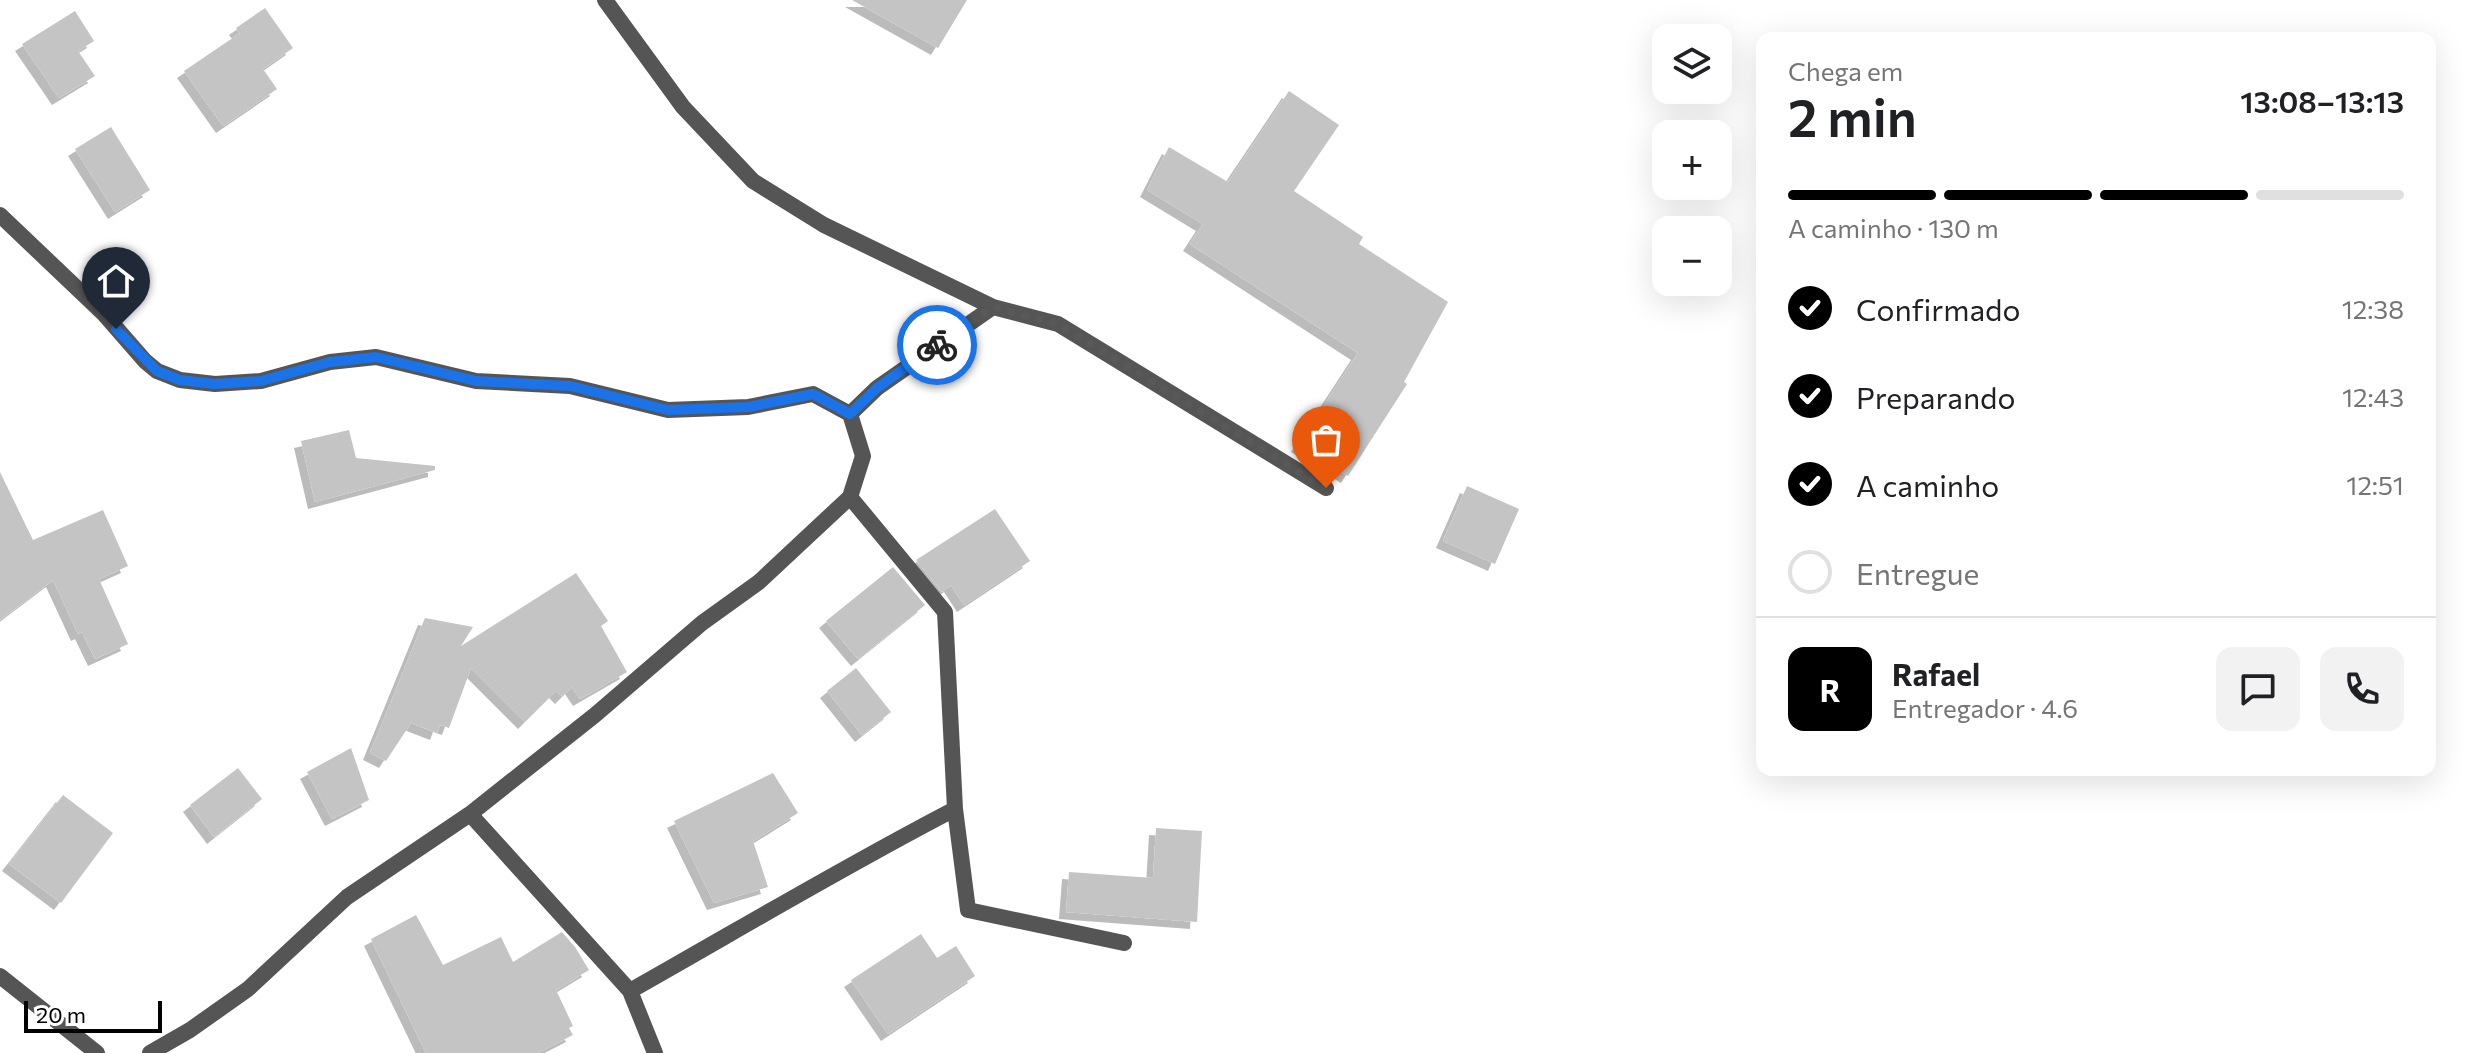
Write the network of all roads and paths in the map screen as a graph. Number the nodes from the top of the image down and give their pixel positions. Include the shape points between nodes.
1 (605, 0) edge
2 (0, 215) edge
3 (993, 307) junction
4 (850, 414) junction
5 (1326, 488) dead end
6 (850, 497) junction
7 (955, 809) junction
8 (470, 814) junction
9 (1124, 943) dead end
10 (0, 976) edge
11 (630, 991) junction
12 (97, 1053) edge
13 (150, 1053) edge
14 (655, 1053) edge

1 - 3 street via 683,107 753,181 824,225
2 - 4 street via 104,314 145,361 180,380 261,381 330,362 376,357 476,381 570,386 668,410 748,407 813,394
3 - 4 street via 877,388
3 - 5 street via 1058,324
4 - 6 street via 863,456
6 - 7 street via 945,612
6 - 8 street via 759,582
7 - 9 street via 968,910
7 - 11 street
8 - 11 street
8 - 13 street via 347,897 248,989
10 - 12 street
11 - 14 street

